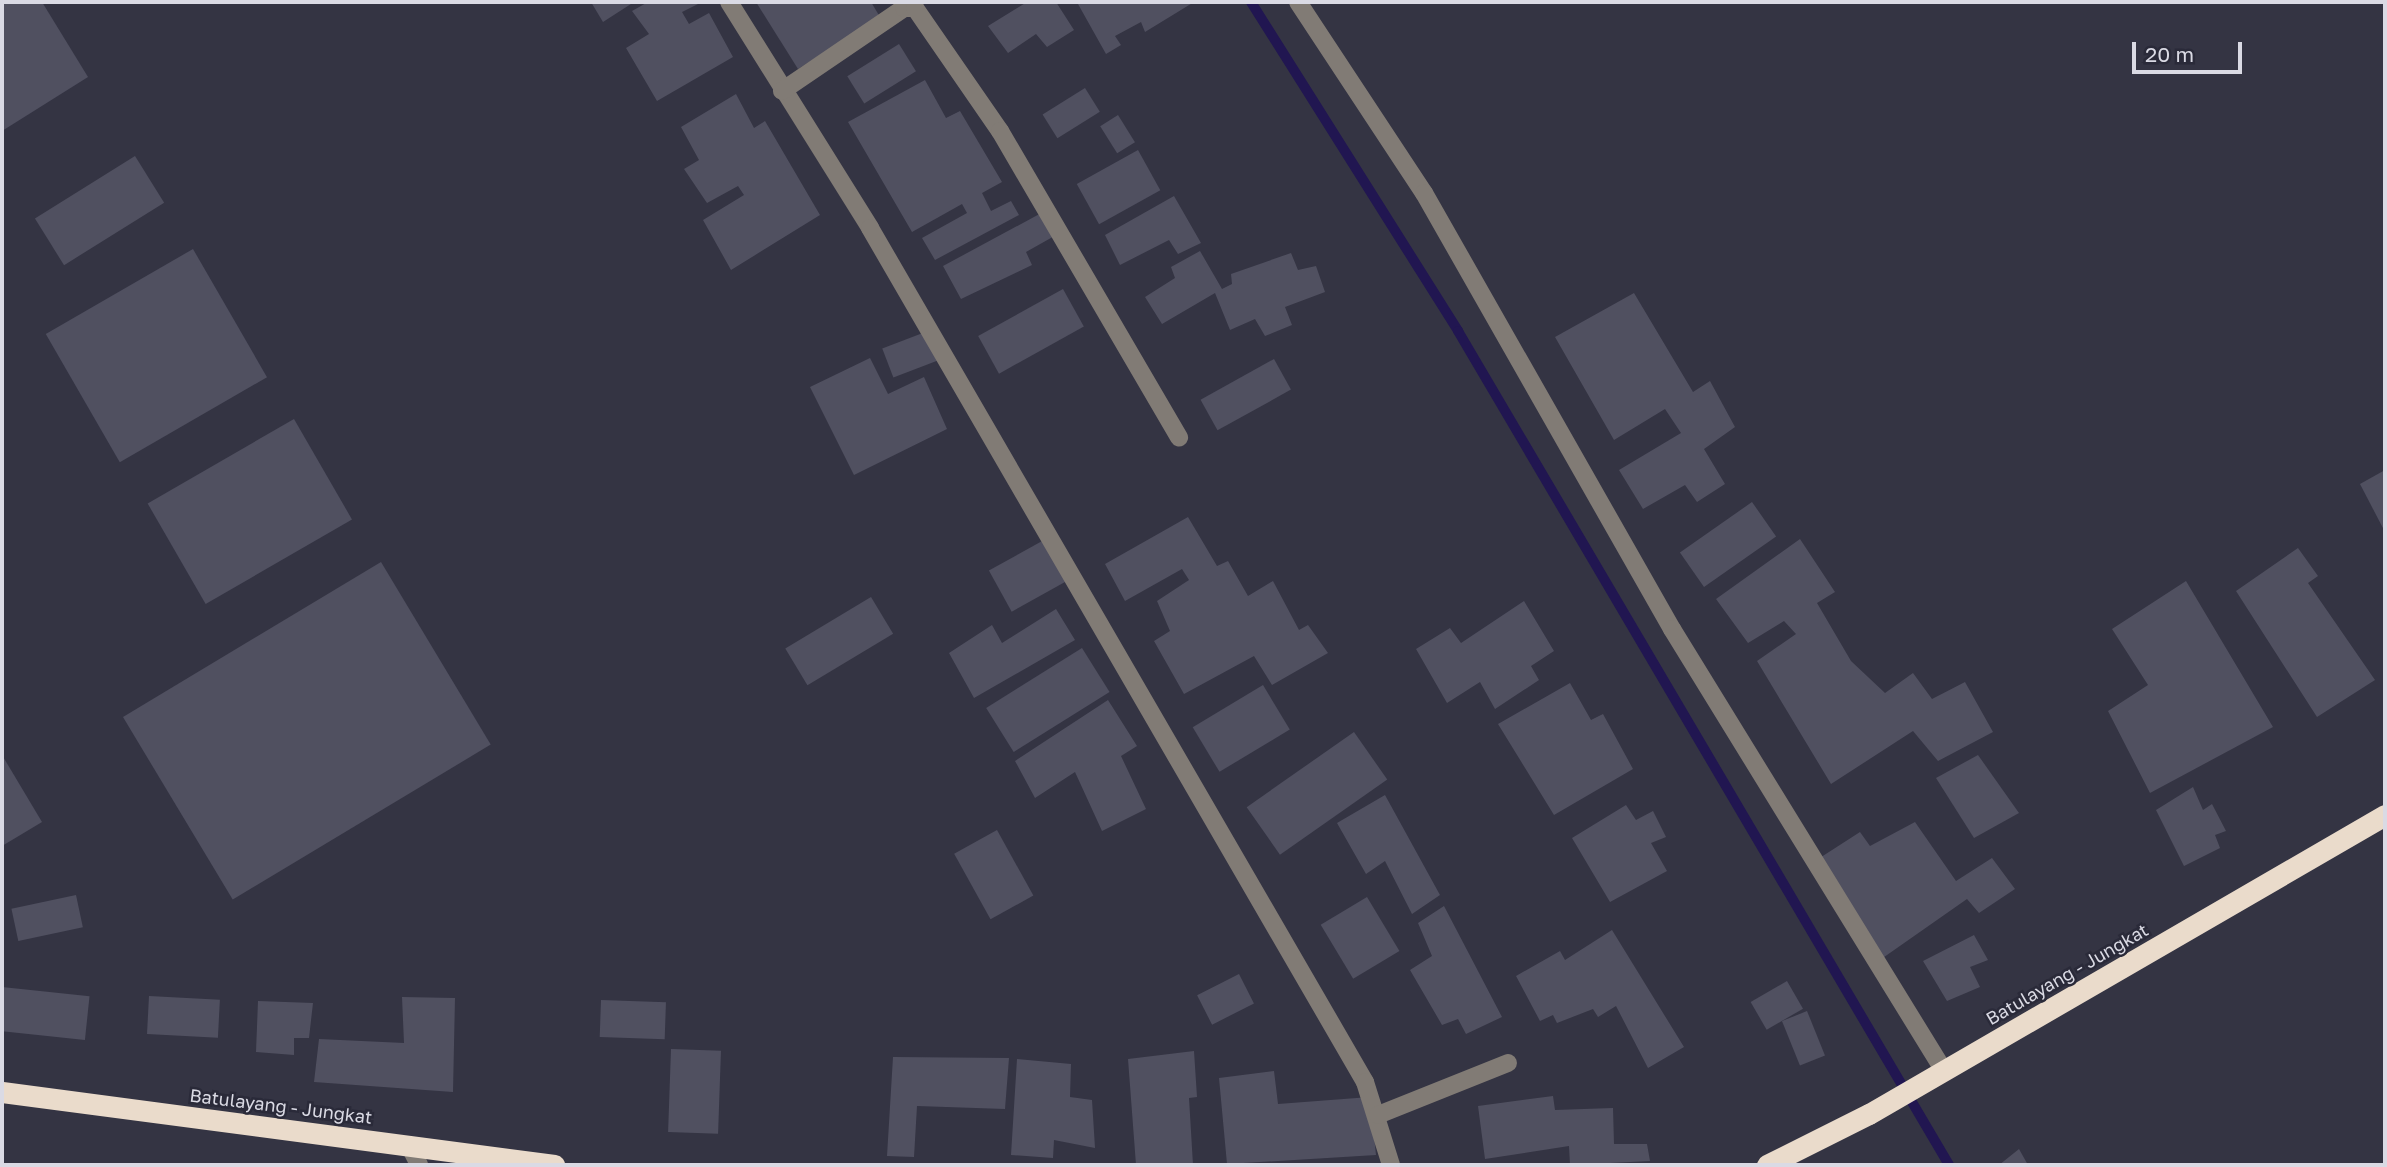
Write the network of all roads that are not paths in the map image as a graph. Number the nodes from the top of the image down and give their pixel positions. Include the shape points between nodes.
1 (729, 2) edge
2 (1298, 2) edge
3 (782, 91) junction
4 (1179, 437) dead end
5 (2385, 816) edge
6 (1508, 1063) dead end
7 (1944, 1071) junction
8 (2, 1092) edge
9 (1378, 1115) junction
10 (409, 1145) junction
11 (419, 1165) edge
12 (554, 1165) edge
13 (1391, 1165) edge
14 (1767, 1165) edge

1 - 3 street
2 - 7 street via 1424,193 1672,629
3 - 4 street via 904,8 915,8 1000,131
3 - 9 street via 905,288 1365,1082
5 - 7 highway, Batulayang - Jungkat
6 - 9 street
7 - 14 highway, Batulayang - Jungkat
8 - 10 highway, Batulayang - Jungkat
9 - 13 street
10 - 11 street
10 - 12 highway, Batulayang - Jungkat

